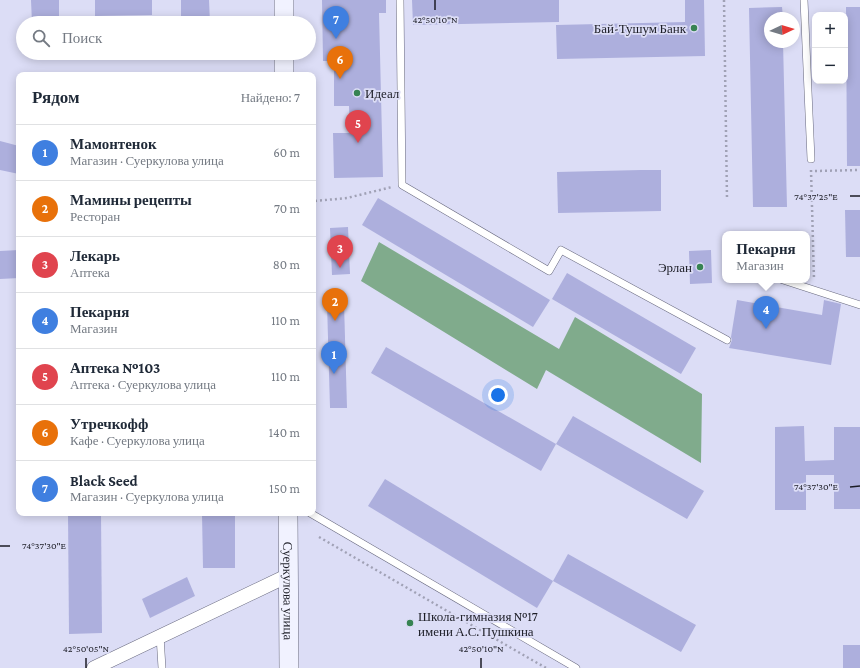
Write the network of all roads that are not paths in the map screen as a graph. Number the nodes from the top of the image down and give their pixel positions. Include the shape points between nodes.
1 (284, 0) edge
2 (400, 0) edge
3 (804, 0) edge
4 (284, 16) edge
5 (284, 60) edge
6 (284, 72) edge
7 (810, 159) road end
8 (793, 283) edge
9 (860, 305) edge
10 (727, 340) dead end
11 (288, 516) edge
12 (315, 516) edge
13 (289, 575) junction
14 (160, 636) junction
15 (94, 668) edge
16 (162, 668) edge
17 (289, 668) edge
18 (576, 668) edge

1 - 4 main road
2 - 10 lane via 402,184 548,271 561,250
3 - 7 lane
5 - 6 main road
8 - 9 lane
11 - 13 main road, Суеркулова улица
12 - 18 lane
13 - 14 street
13 - 17 main road, Суеркулова улица
14 - 15 street
14 - 16 lane

